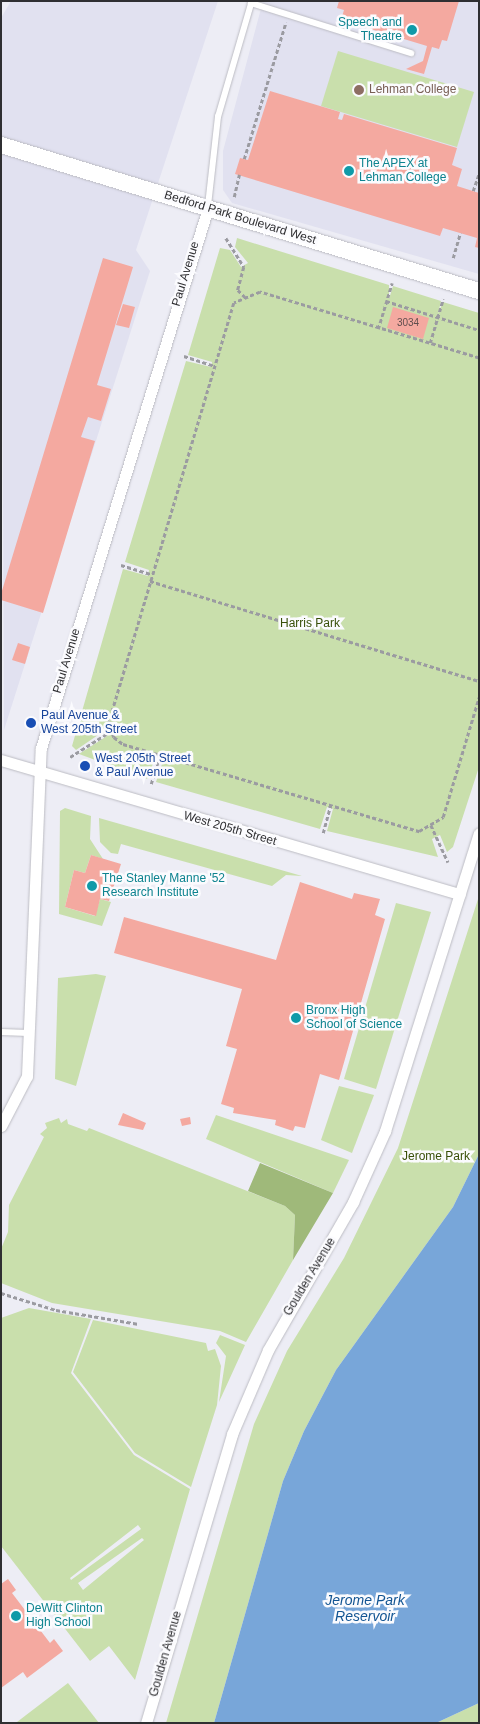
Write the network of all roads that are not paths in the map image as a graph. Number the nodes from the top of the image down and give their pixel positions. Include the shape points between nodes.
1 (251, 2) edge
2 (411, 53) dead end
3 (1, 145) edge
4 (208, 208) junction
5 (479, 291) edge
6 (1, 760) edge
7 (37, 771) junction
8 (478, 835) edge
9 (460, 894) junction
10 (1, 1032) edge
11 (28, 1033) junction
12 (1, 1126) edge
13 (146, 1723) edge

1 - 2 lane
1 - 4 lane via 218,117
3 - 4 street, Bedford Park Boulevard West
4 - 5 street, Bedford Park Boulevard West
4 - 7 street, Paul Avenue via 43,738
6 - 7 street, West 205th Street
7 - 9 street, West 205th Street
7 - 11 street, Paul Avenue
8 - 9 street, Goulden Avenue
9 - 13 street, Goulden Avenue via 406,1070 375,1155 340,1227 268,1350 232,1434
10 - 11 lane
11 - 12 street, Paul Avenue via 27,1076

